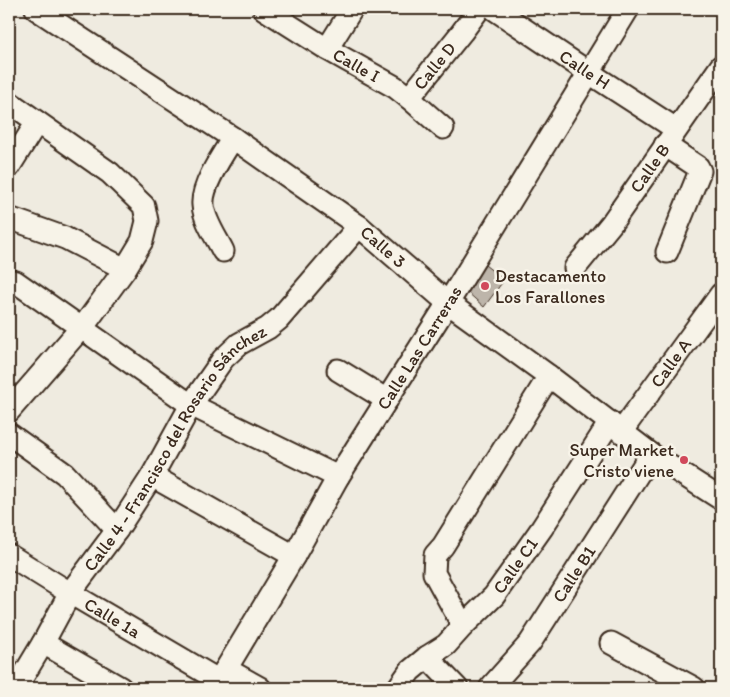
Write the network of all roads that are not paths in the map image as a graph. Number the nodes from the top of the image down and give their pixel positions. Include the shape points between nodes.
1 (36, 9) edge
2 (264, 9) edge
3 (352, 9) edge
4 (479, 9) edge
5 (494, 9) edge
6 (628, 9) edge
7 (327, 49) junction
8 (721, 66) edge
9 (588, 72) junction
10 (409, 98) junction
11 (9, 102) edge
12 (37, 122) junction
13 (443, 128) dead end
14 (671, 137) junction
15 (233, 138) junction
16 (9, 166) edge
17 (9, 218) edge
18 (358, 226) junction
19 (223, 251) dead end
20 (667, 252) dead end
21 (574, 268) dead end
22 (125, 270) junction
23 (9, 280) edge
24 (721, 294) edge
25 (448, 303) junction
26 (81, 327) junction
27 (338, 370) dead end
28 (548, 376) junction
29 (387, 400) junction
30 (191, 405) junction
31 (9, 411) edge
32 (615, 427) junction
33 (9, 434) edge
34 (651, 454) junction
35 (152, 476) junction
36 (338, 477) junction
37 (721, 499) edge
38 (117, 530) junction
39 (9, 555) edge
40 (294, 556) junction
41 (70, 593) junction
42 (462, 626) junction
43 (43, 643) junction
44 (611, 643) dead end
45 (427, 657) junction
46 (219, 679) edge
47 (16, 688) edge
48 (122, 688) edge
49 (260, 688) edge
50 (398, 688) edge
51 (457, 688) edge
52 (490, 688) edge
53 (694, 688) edge

1 - 15 street, Calle 3
2 - 7 street, Calle I
3 - 7 street
4 - 10 street, Calle D
5 - 9 street, Calle H
6 - 9 street, Calle Las Carreras
7 - 10 street, Calle I
8 - 14 street, Calle B
9 - 14 street, Calle H
9 - 25 street, Calle Las Carreras
10 - 13 street, Calle I
11 - 12 street
12 - 16 street
12 - 22 street via 110,173 144,206 147,221 142,241
14 - 20 street, Calle H via 700,171
14 - 21 street, Calle B via 611,224
15 - 18 street, Calle 3
15 - 19 street via 210,176 202,204 208,224
17 - 22 street via 65,238
18 - 25 street, Calle 3
18 - 30 street, Calle 4 - Francisco del Rosario Sánchez via 279,319 239,344 223,359
22 - 26 street
23 - 26 street
24 - 32 street, Calle A
25 - 28 street, Calle 3
25 - 29 street, Calle Las Carreras
26 - 30 street
26 - 31 street
27 - 29 street
28 - 32 street, Calle 3
28 - 42 street via 435,555 434,573
29 - 36 street, Calle Las Carreras
30 - 35 street, Calle 4 - Francisco del Rosario Sánchez
30 - 36 street
32 - 34 street, Calle 3
32 - 42 street, Calle C1 via 494,596
33 - 38 street via 64,474
34 - 37 street, Calle 3
34 - 52 street, Calle B1 via 530,644
35 - 38 street, Calle 4 - Francisco del Rosario Sánchez
35 - 40 street
36 - 40 street, Calle Las Carreras
38 - 41 street, Calle 4 - Francisco del Rosario Sánchez
39 - 41 street, Calle 1a
40 - 46 street, Calle Las Carreras
41 - 43 street, Calle 4 - Francisco del Rosario Sánchez
41 - 46 street, Calle 1a
42 - 45 street, Calle C1 via 446,645
43 - 47 street, Calle 4 - Francisco del Rosario Sánchez
43 - 48 street
44 - 53 street
45 - 50 street, Calle C1 via 410,671
45 - 51 street
46 - 49 street, Calle 1a

